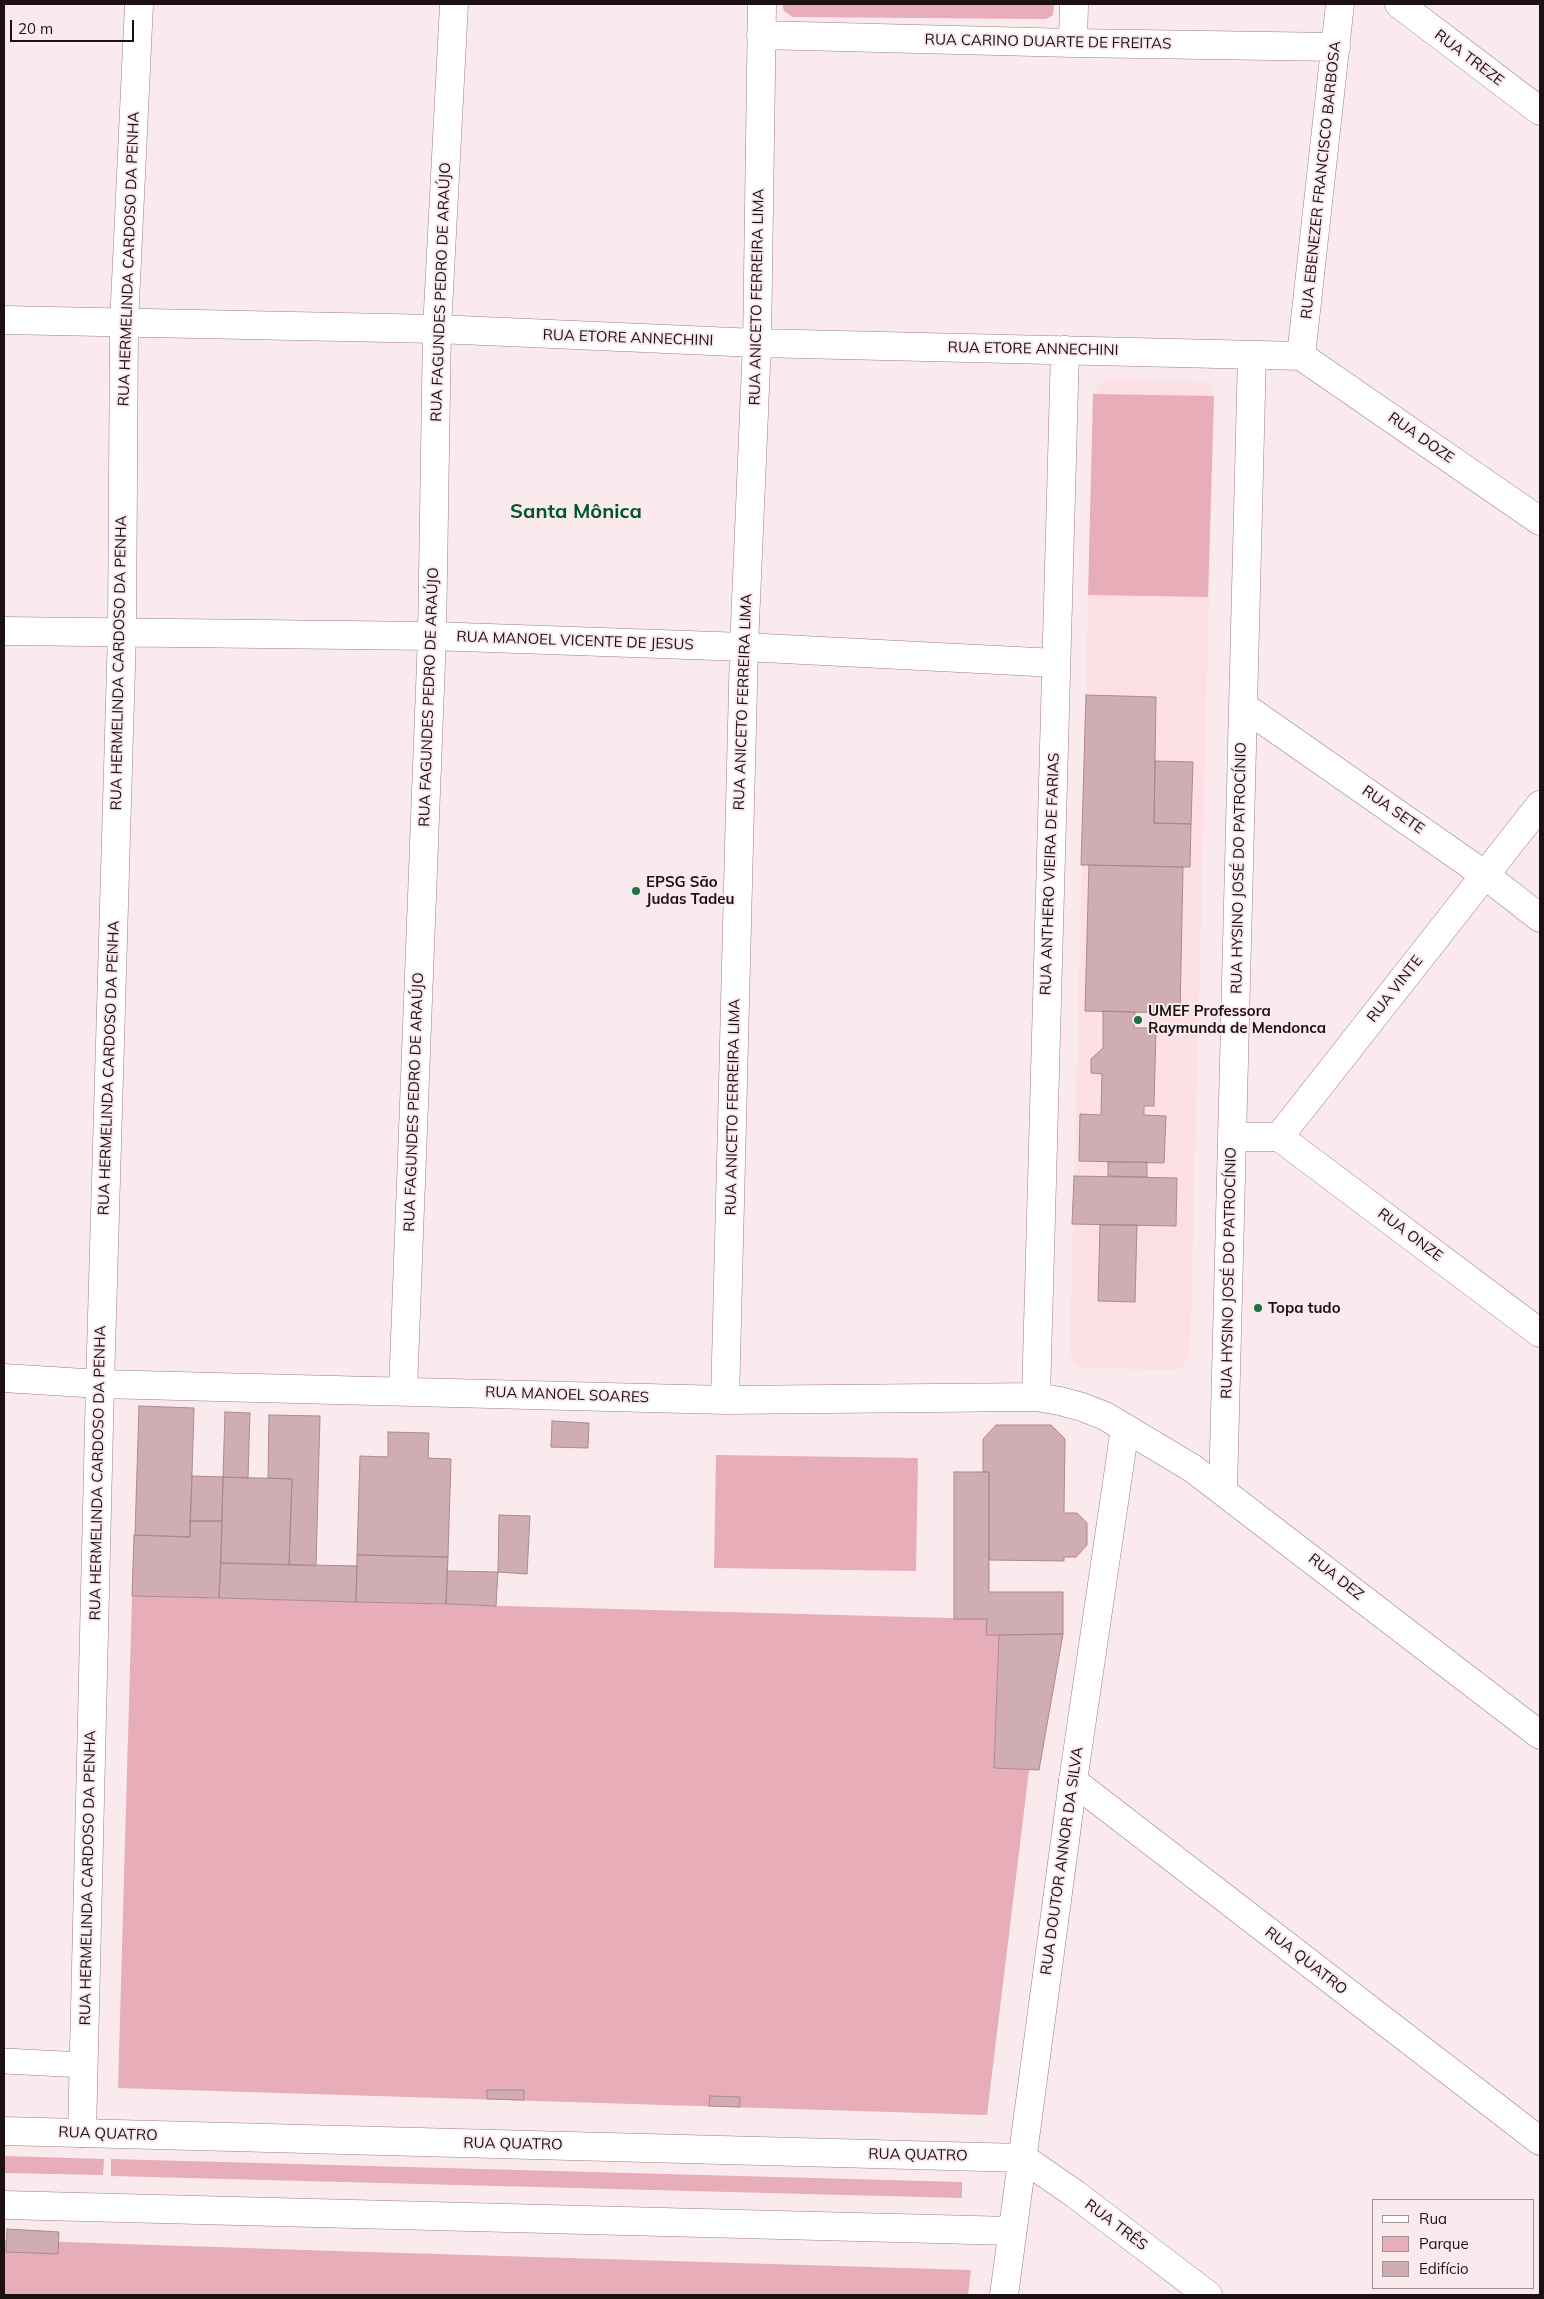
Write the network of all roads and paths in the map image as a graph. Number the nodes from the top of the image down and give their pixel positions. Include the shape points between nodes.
1 (139, 4) edge
2 (454, 4) edge
3 (762, 4) edge
4 (1074, 4) edge
5 (1340, 4) edge
6 (1399, 4) edge
7 (761, 35) junction
8 (1073, 43) junction
9 (1336, 47) junction
10 (1540, 111) edge
11 (4, 320) edge
12 (124, 324) junction
13 (437, 329) junction
14 (757, 343) junction
15 (1065, 350) junction
16 (1252, 355) junction
17 (1301, 356) junction
18 (1540, 520) edge
19 (4, 631) edge
20 (122, 632) junction
21 (432, 636) junction
22 (744, 647) junction
23 (1056, 662) junction
24 (1243, 706) junction
25 (1540, 806) edge
26 (1484, 875) junction
27 (1540, 918) edge
28 (1232, 1137) junction
29 (1279, 1137) junction
30 (1540, 1333) edge
31 (4, 1378) edge
32 (100, 1384) junction
33 (402, 1390) junction
34 (1036, 1398) junction
35 (725, 1400) junction
36 (1125, 1428) junction
37 (1223, 1491) junction
38 (1540, 1734) edge
39 (1073, 1781) junction
40 (4, 2061) edge
41 (84, 2065) junction
42 (4, 2131) edge
43 (82, 2133) junction
44 (1540, 2141) edge
45 (1022, 2158) junction
46 (4, 2205) edge
47 (1012, 2231) junction
48 (1004, 2295) edge
49 (1208, 2295) edge

1 - 12 street, RUA HERMELINDA CARDOSO DA PENHA
2 - 13 street, RUA FAGUNDES PEDRO DE ARAÚJO
3 - 7 street, RUA ANICETO FERREIRA LIMA
4 - 8 street
5 - 9 street, RUA EBENEZER FRANCISCO BARBOSA
6 - 10 street, RUA TREZE
7 - 8 street, RUA CARINO DUARTE DE FREITAS
7 - 14 street, RUA ANICETO FERREIRA LIMA
8 - 9 street, RUA CARINO DUARTE DE FREITAS
9 - 17 street, RUA EBENEZER FRANCISCO BARBOSA
11 - 12 street, RUA ETORE ANNECHINI
12 - 13 street, RUA ETORE ANNECHINI
12 - 20 street, RUA HERMELINDA CARDOSO DA PENHA
13 - 14 street, RUA ETORE ANNECHINI
13 - 21 street, RUA FAGUNDES PEDRO DE ARAÚJO
14 - 15 street, RUA ETORE ANNECHINI
14 - 22 street, RUA ANICETO FERREIRA LIMA
15 - 16 street, RUA ETORE ANNECHINI
15 - 23 street, RUA ANTHERO VIEIRA DE FARIAS
16 - 17 street
16 - 24 street, RUA HYSINO JOSÉ DO PATROCÍNIO
17 - 18 street, RUA DOZE
19 - 20 street, RUA MANOEL VICENTE DE JESUS
20 - 21 street, RUA MANOEL VICENTE DE JESUS
20 - 32 street, RUA HERMELINDA CARDOSO DA PENHA
21 - 22 street, RUA MANOEL VICENTE DE JESUS
21 - 33 street, RUA FAGUNDES PEDRO DE ARAÚJO
22 - 23 street, RUA MANOEL VICENTE DE JESUS
22 - 35 street, RUA ANICETO FERREIRA LIMA
23 - 34 street, RUA ANTHERO VIEIRA DE FARIAS
24 - 26 street, RUA SETE
24 - 28 street, RUA HYSINO JOSÉ DO PATROCÍNIO
25 - 26 street, RUA VINTE
26 - 27 street, RUA SETE
26 - 29 street, RUA VINTE
28 - 29 street
28 - 37 street, RUA HYSINO JOSÉ DO PATROCÍNIO
29 - 30 street, RUA ONZE
31 - 32 street, RUA MANOEL SOARES
32 - 33 street, RUA MANOEL SOARES
32 - 41 street, RUA HERMELINDA CARDOSO DA PENHA
33 - 35 street, RUA MANOEL SOARES
34 - 35 street, RUA MANOEL SOARES
34 - 36 street, RUA MANOEL SOARES via 1060,1400 1082,1407
36 - 37 street, RUA DEZ via 1192,1468
36 - 39 street, RUA DOUTOR ANNOR DA SILVA
37 - 38 street, RUA DEZ
39 - 44 street, RUA QUATRO
39 - 45 street, RUA DOUTOR ANNOR DA SILVA
40 - 41 lane
41 - 43 street, RUA HERMELINDA CARDOSO DA PENHA
42 - 43 street, RUA QUATRO
43 - 45 street, RUA QUATRO
45 - 47 street, RUA DOUTOR ANNOR DA SILVA
45 - 49 street, RUA TRÊS
46 - 47 street
47 - 48 street, RUA DOUTOR ANNOR DA SILVA

